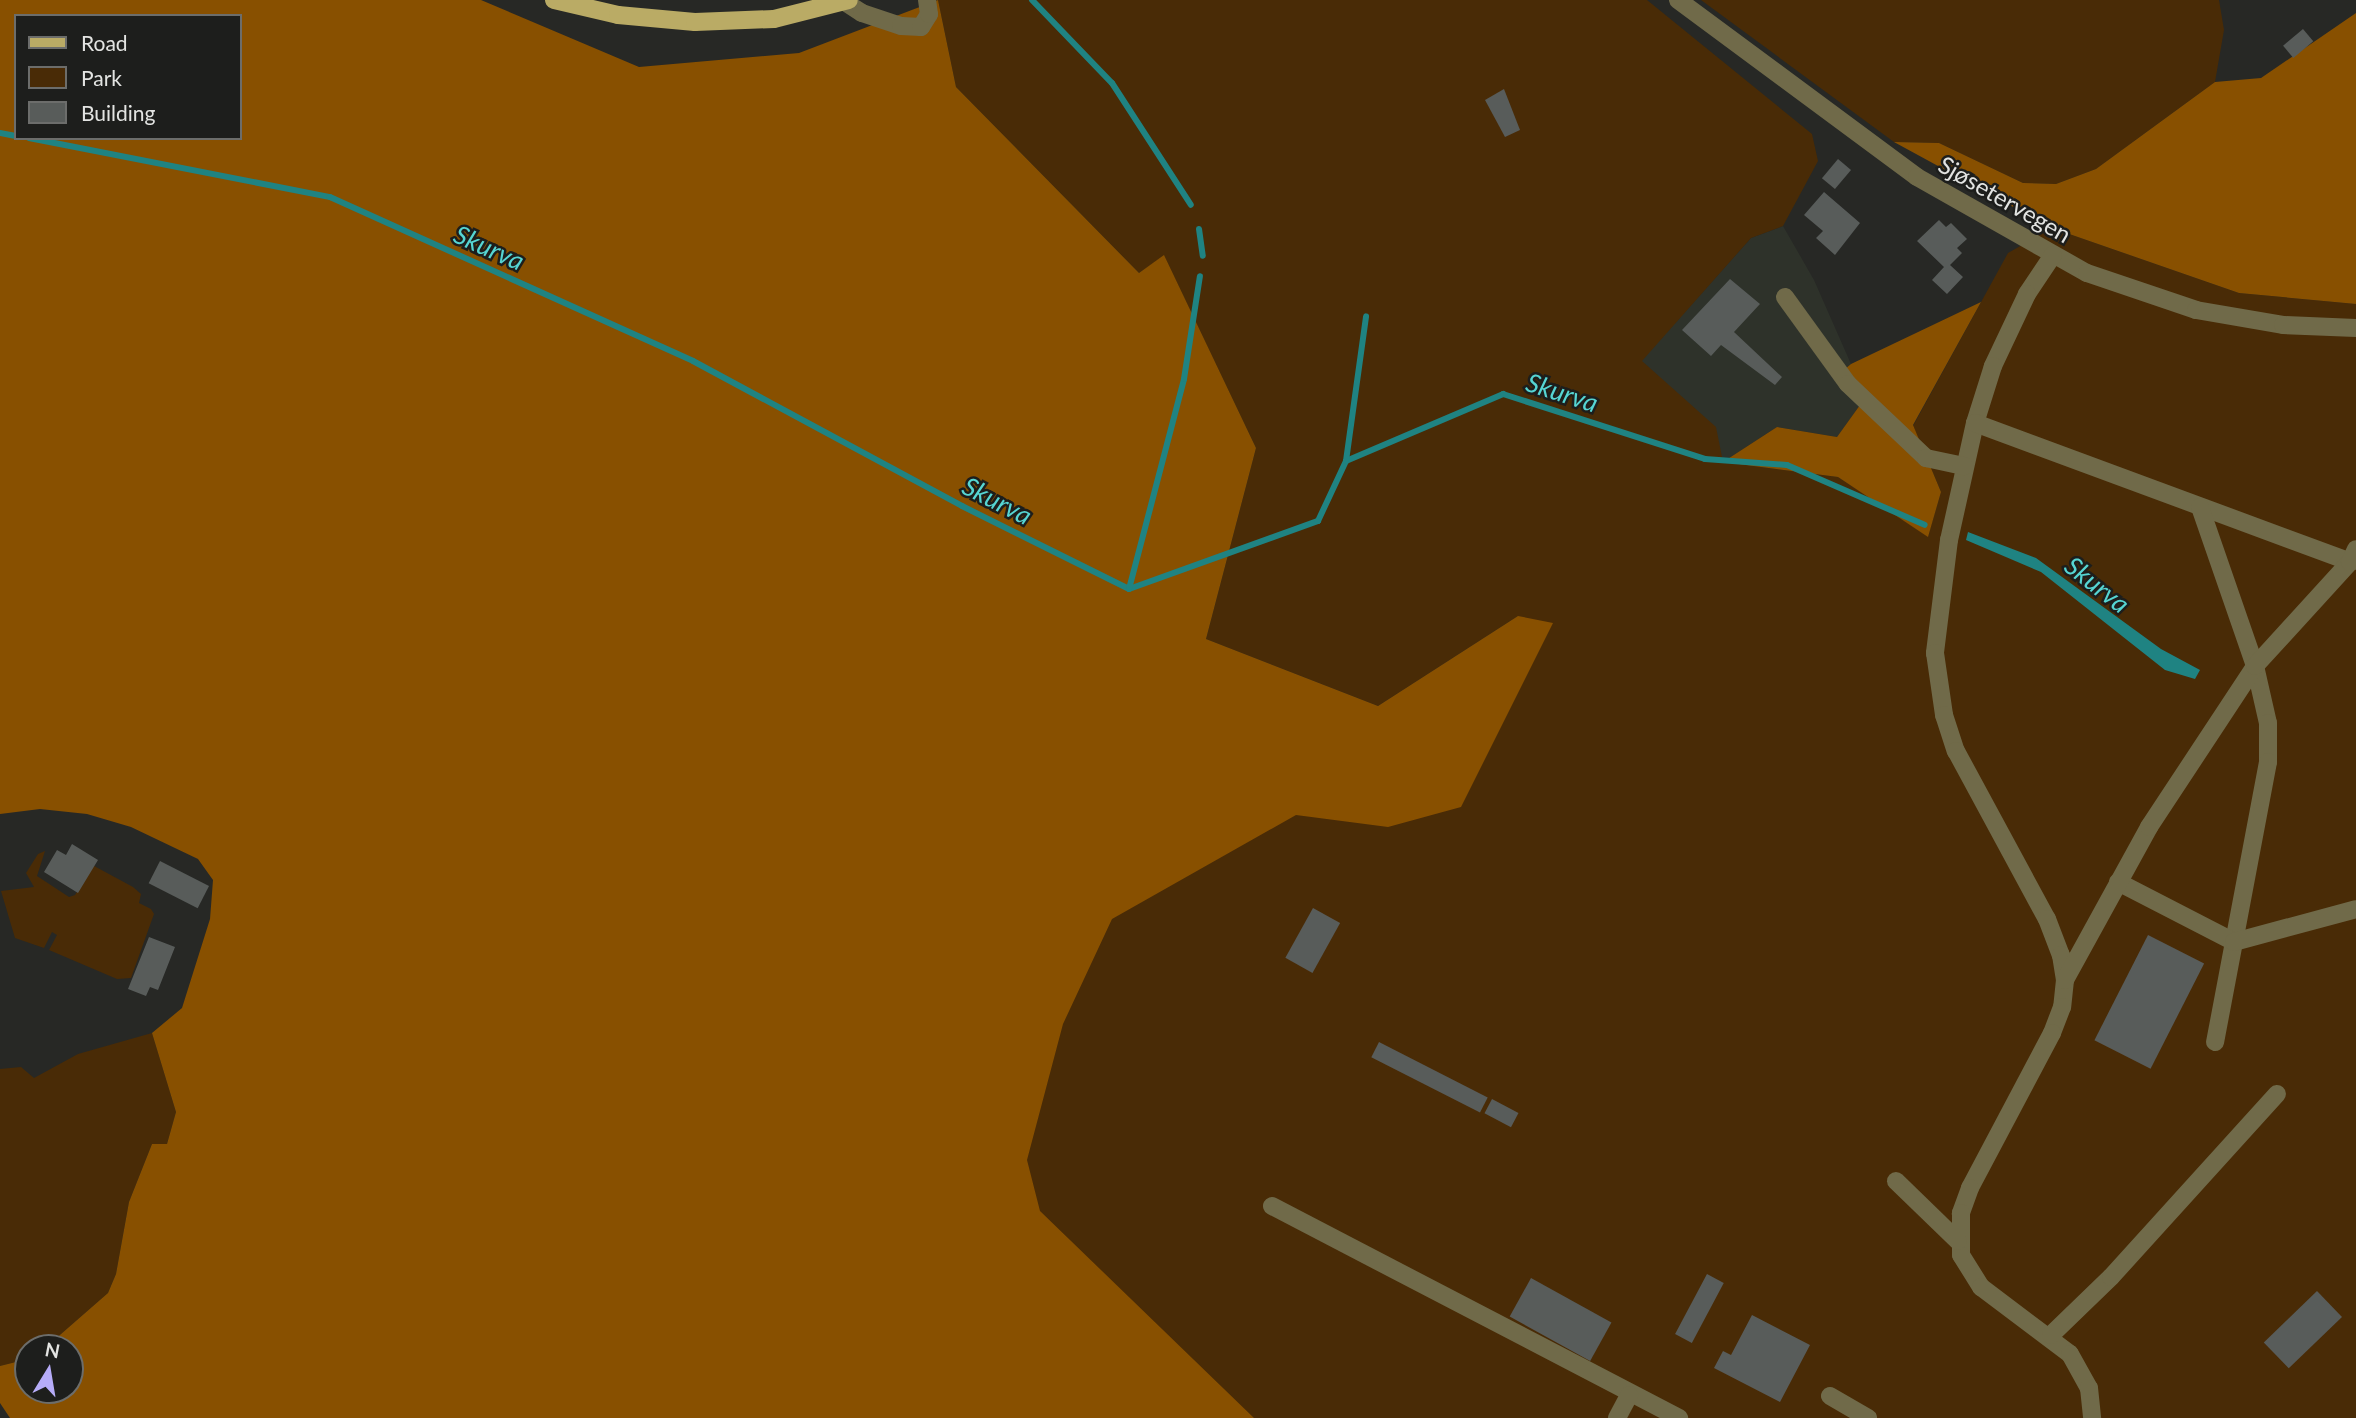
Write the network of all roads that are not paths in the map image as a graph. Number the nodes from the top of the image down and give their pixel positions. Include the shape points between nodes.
1 (554, 0) edge
2 (926, 0) edge
3 (1678, 0) edge
4 (847, 1) edge
5 (2053, 255) junction
6 (1786, 297) dead end
7 (2356, 328) edge
8 (1975, 424) junction
9 (1964, 466) junction
10 (2200, 507) junction
11 (2354, 557) edge
12 (2255, 666) junction
13 (2118, 882) junction
14 (2356, 909) edge
15 (2234, 942) junction
16 (2065, 979) junction
17 (2215, 1042) dead end
18 (2277, 1094) dead end
19 (1896, 1181) dead end
20 (1272, 1206) dead end
21 (1958, 1241) junction
22 (2051, 1335) junction
23 (1629, 1395) junction
24 (1830, 1396) dead end
25 (1617, 1418) edge
26 (1679, 1418) edge
27 (1868, 1418) edge
28 (2092, 1418) edge

1 - 4 main road via 618,15 695,22 774,19
2 - 4 street via 929,14 920,27 862,13
3 - 5 street, Sjøsetervegen via 1917,177
5 - 7 street, Sjøsetervegen via 2087,273 2196,310 2283,325
5 - 8 street via 2027,294 1993,366
6 - 9 street via 1848,384 1926,458
8 - 9 street
8 - 10 street
9 - 16 street via 1937,615 1939,690 1956,751 2047,919
10 - 11 street
10 - 12 street
11 - 12 street
12 - 13 street via 2148,827
12 - 15 street via 2268,723 2268,762
13 - 15 street
13 - 16 street
14 - 15 street
15 - 17 street
16 - 21 street via 2062,1007 2052,1033 1970,1188
18 - 22 street via 2146,1239
19 - 21 street
20 - 23 street
21 - 22 street via 1972,1278
22 - 28 street via 2078,1365 2089,1388
23 - 25 street
23 - 26 street
24 - 27 street

